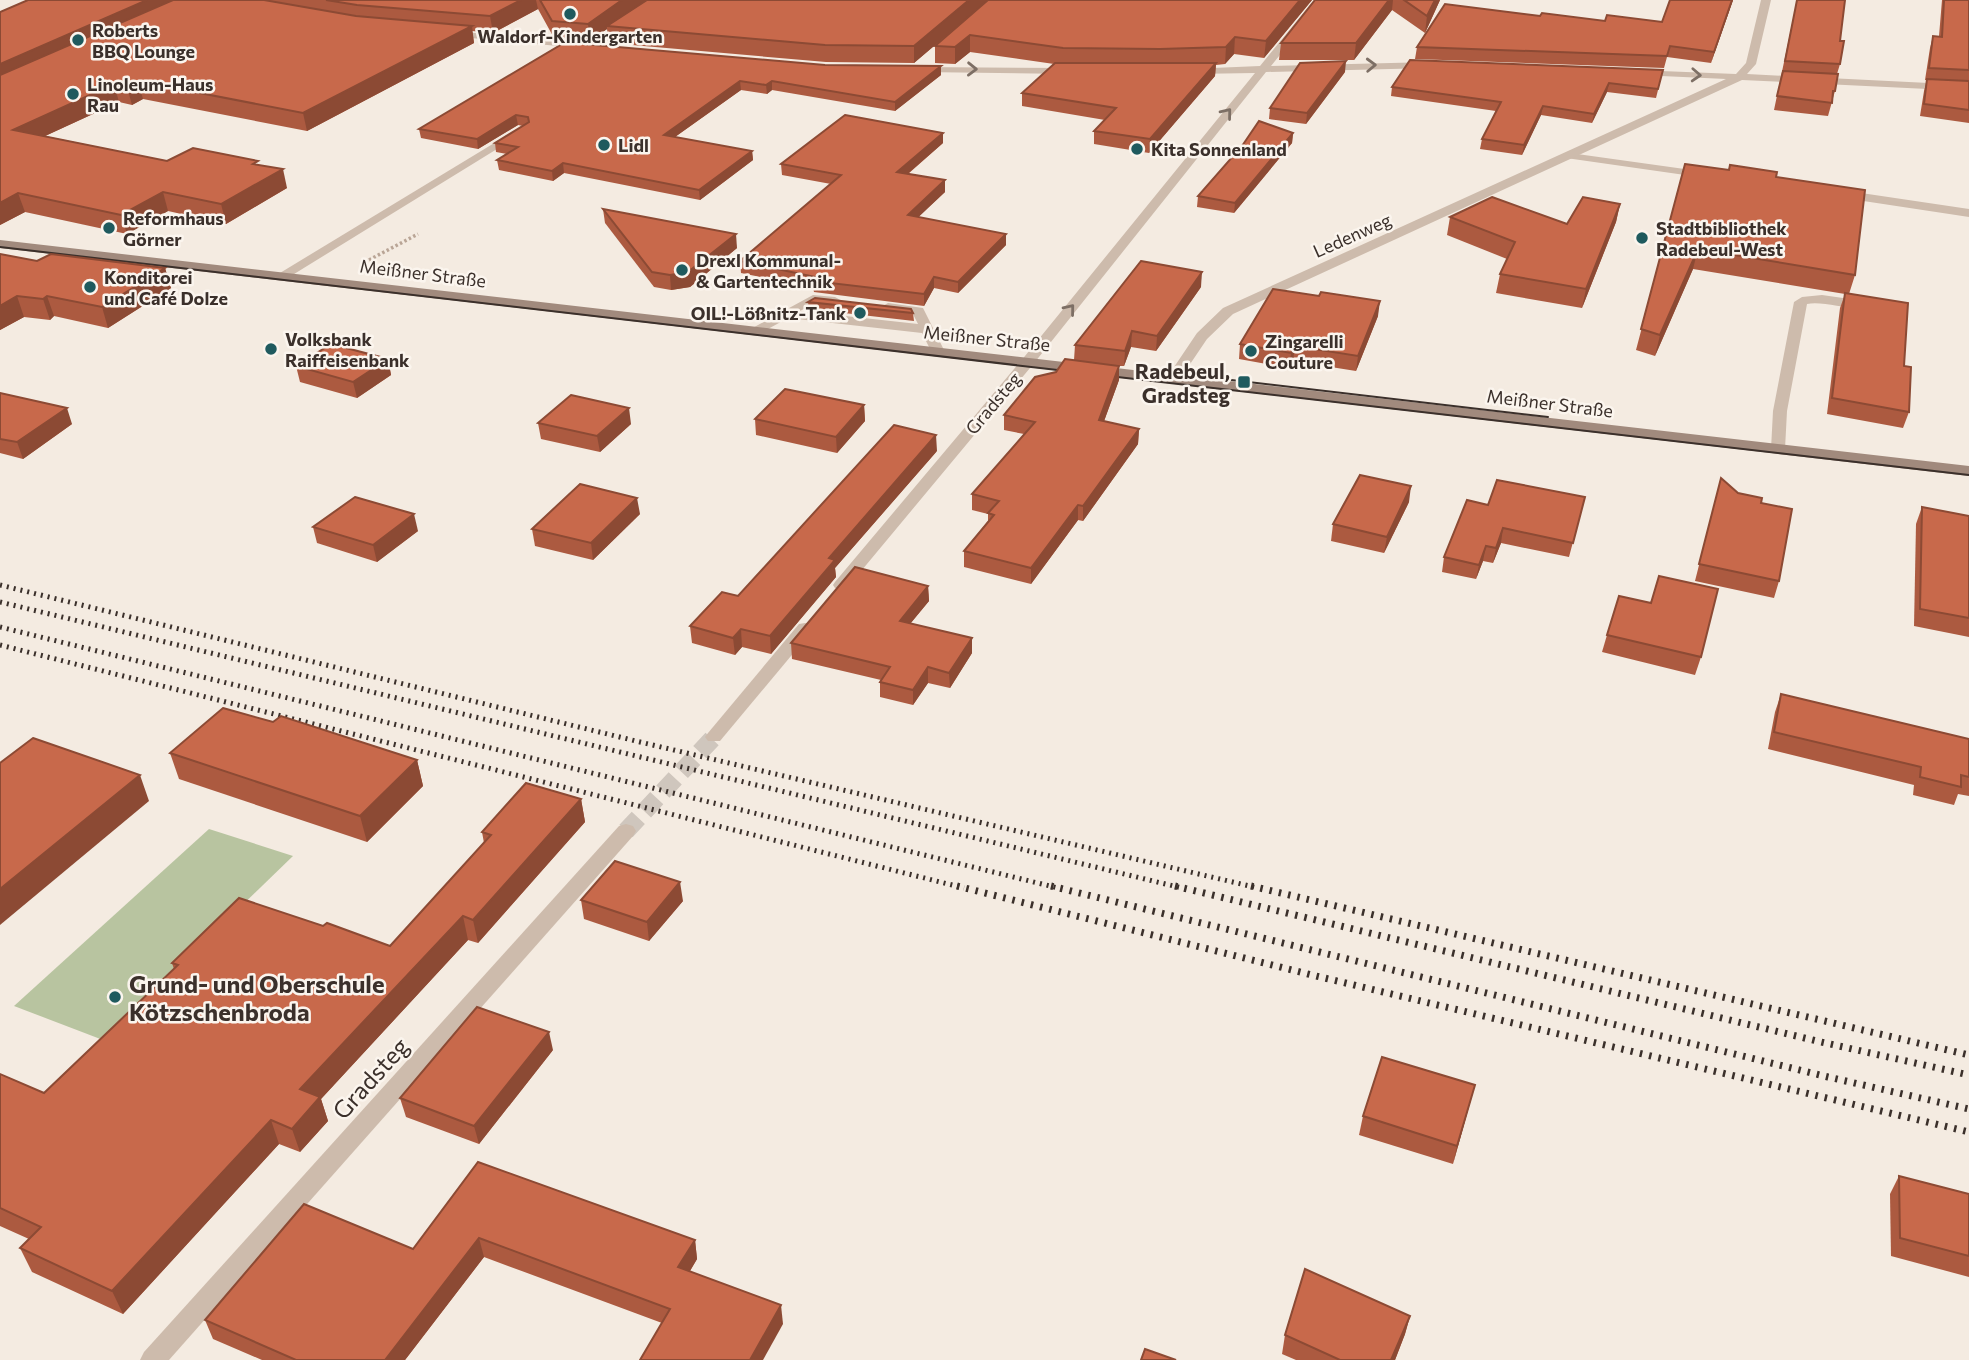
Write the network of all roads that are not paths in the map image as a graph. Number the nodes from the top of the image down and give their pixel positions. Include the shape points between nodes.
1 (664, 0) edge
2 (1319, 0) edge
3 (1766, 0) edge
4 (438, 33) edge
5 (594, 46) junction
6 (607, 47) edge
7 (932, 55) edge
8 (1446, 65) edge
9 (905, 68) edge
10 (918, 69) junction
11 (1263, 69) junction
12 (1082, 71) edge
13 (1181, 71) edge
14 (1630, 71) edge
15 (1738, 78) junction
16 (1969, 88) edge
17 (523, 128) edge
18 (1570, 156) junction
19 (1721, 177) edge
20 (1832, 193) edge
21 (1969, 213) edge
22 (0, 244) edge
23 (281, 276) junction
24 (853, 303) edge
25 (879, 306) edge
26 (1879, 307) edge
27 (787, 314) junction
28 (926, 329) junction
29 (754, 331) junction
30 (938, 352) junction
31 (1027, 363) junction
32 (1173, 379) junction
33 (1778, 449) junction
34 (1969, 471) edge
35 (714, 737) tunnel mouth
36 (626, 831) tunnel mouth
37 (153, 1360) edge

1 - 5 street
2 - 11 street, Gradsteg
3 - 15 street via 1751,64
4 - 5 street
5 - 6 street
7 - 10 street
11 -> 8 street
9 - 10 street
10 -> 12 street
11 - 13 street
31 -> 11 street, Gradsteg
14 -> 15 street
15 - 16 street
15 - 18 street, Ledenweg
17 - 23 street
18 - 19 street
18 - 32 street, Ledenweg via 1228,311 1202,335
20 - 21 street
22 - 23 main road, Meißner Straße
23 - 29 main road, Meißner Straße
24 - 27 street via 813,299
25 - 28 street via 918,311
26 - 33 street via 1816,298 1801,302 1780,411
27 - 28 street
27 - 29 street
28 - 30 street
29 - 30 main road, Meißner Straße
30 - 31 main road, Meißner Straße
31 - 32 main road, Meißner Straße
31 - 35 street, Gradsteg
32 - 33 main road, Meißner Straße
33 - 34 main road, Meißner Straße
36 - 37 street, Gradsteg

